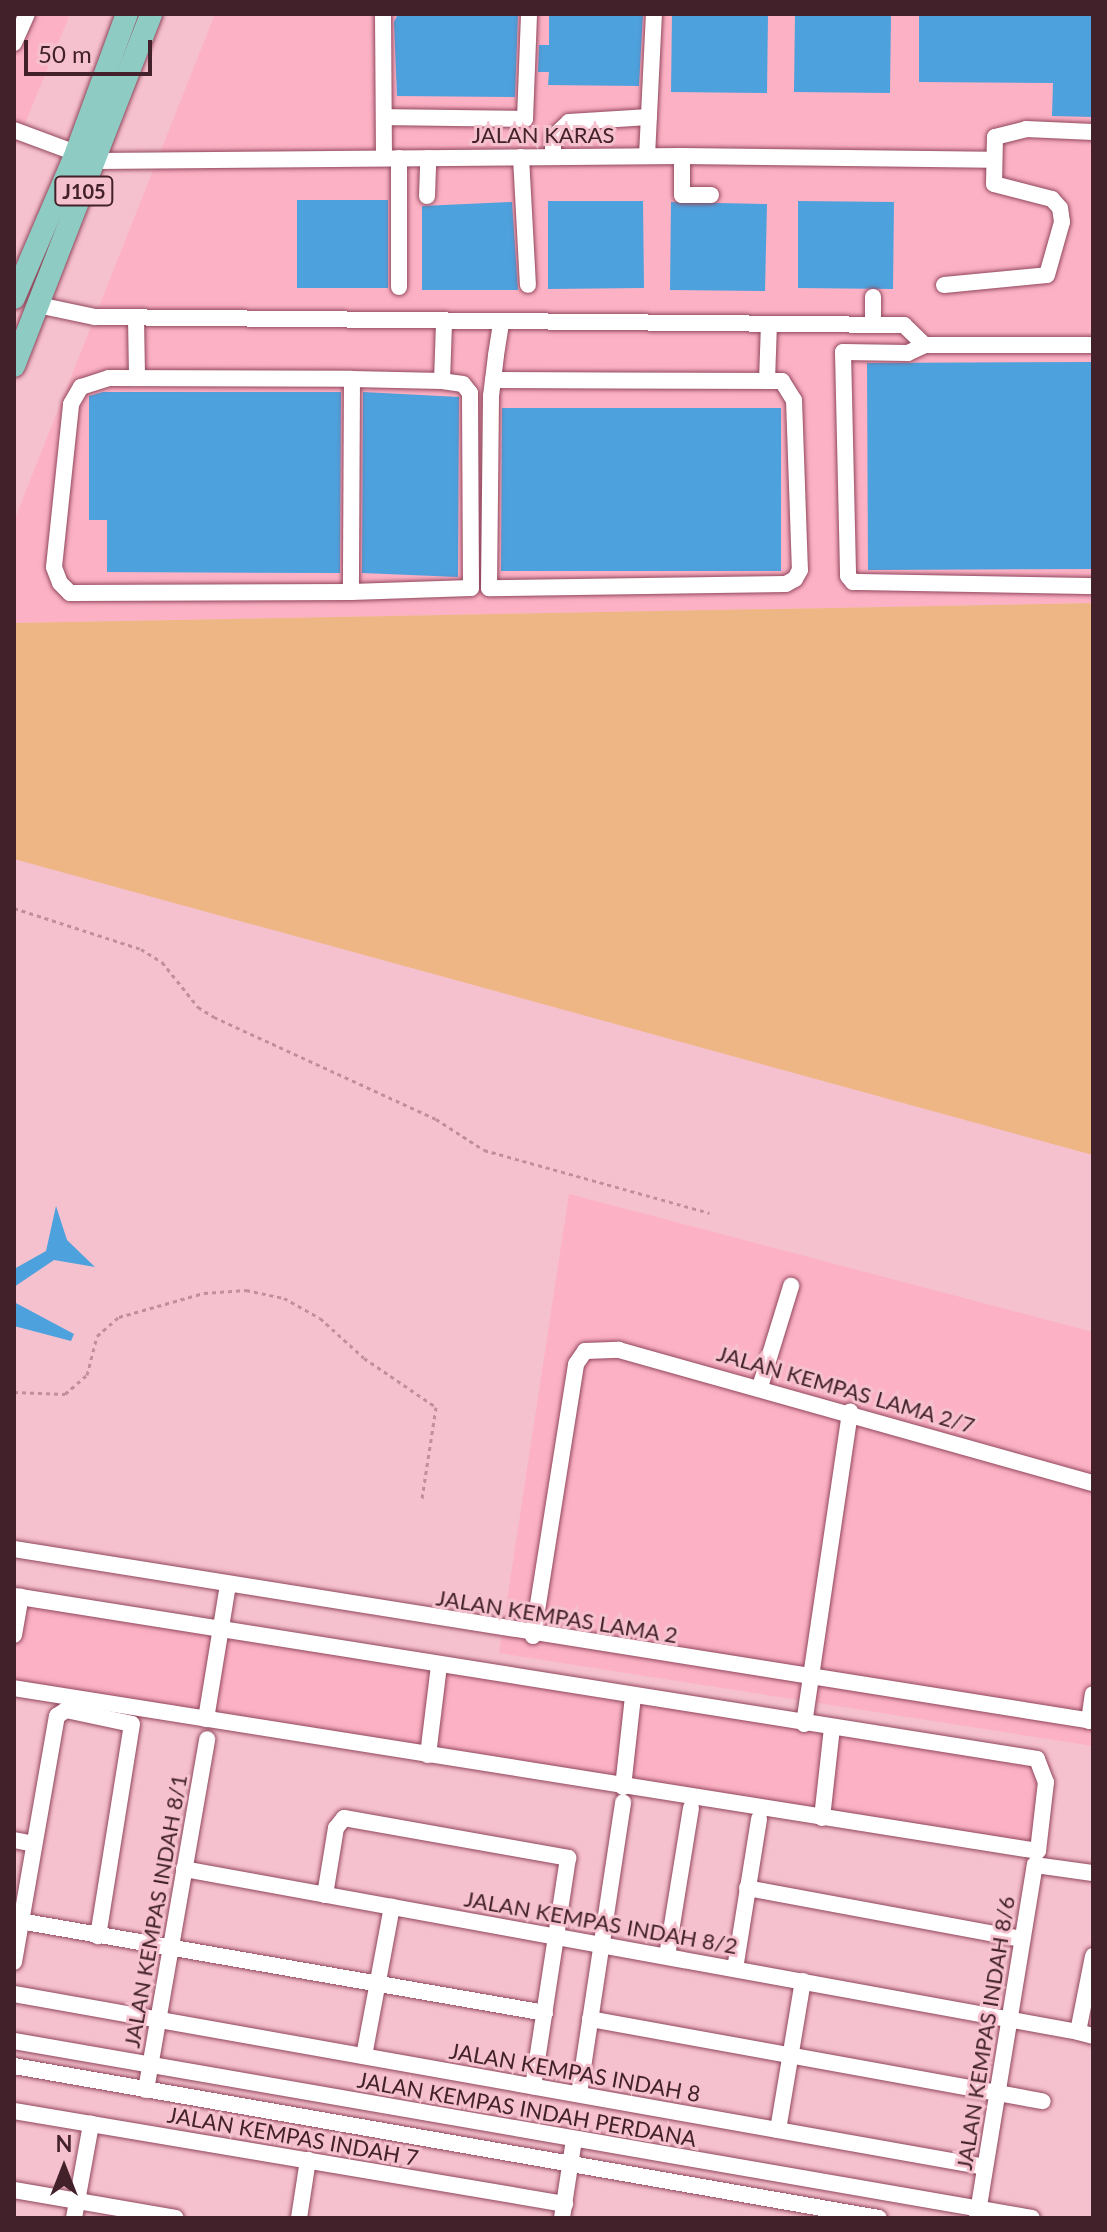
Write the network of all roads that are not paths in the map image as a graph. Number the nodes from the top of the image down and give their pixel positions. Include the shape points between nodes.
1 (27, 14) edge
2 (127, 14) edge
3 (151, 14) edge
4 (383, 14) edge
5 (529, 14) edge
6 (654, 14) edge
7 (14, 43) edge
8 (384, 117) junction
9 (649, 117) junction
10 (14, 130) edge
11 (1093, 132) edge
12 (647, 156) junction
13 (682, 156) junction
14 (86, 157) junction
15 (521, 157) junction
16 (553, 157) junction
17 (392, 158) junction
18 (428, 158) junction
19 (990, 160) junction
20 (711, 195) dead end
21 (427, 196) dead end
22 (528, 285) dead end
23 (944, 285) dead end
24 (399, 287) dead end
25 (873, 297) dead end
26 (14, 298) edge
27 (38, 305) junction
28 (136, 318) junction
29 (501, 322) junction
30 (444, 324) junction
31 (769, 324) junction
32 (843, 324) junction
33 (873, 324) junction
34 (925, 345) junction
35 (1093, 345) edge
36 (843, 352) junction
37 (14, 366) edge
38 (137, 378) junction
39 (352, 379) junction
40 (493, 380) junction
41 (442, 381) junction
42 (767, 381) junction
43 (1093, 586) edge
44 (471, 588) junction
45 (489, 588) junction
46 (351, 592) junction
47 (791, 1286) dead end
48 (760, 1387) junction
49 (850, 1411) junction
50 (1093, 1483) edge
51 (14, 1549) edge
52 (228, 1584) junction
53 (17, 1596) edge
54 (219, 1629) junction
55 (14, 1635) edge
56 (533, 1636) junction
57 (439, 1666) junction
58 (812, 1678) junction
59 (14, 1688) edge
60 (1093, 1694) edge
61 (633, 1697) junction
62 (206, 1719) junction
63 (1091, 1721) edge
64 (804, 1724) junction
65 (832, 1728) junction
66 (207, 1739) dead end
67 (428, 1755) junction
68 (623, 1794) junction
69 (691, 1808) dead end
70 (822, 1818) junction
71 (759, 1819) dead end
72 (14, 1840) edge
73 (34, 1844) junction
74 (1036, 1858) junction
75 (184, 1869) junction
76 (1093, 1873) edge
77 (747, 1888) junction
78 (325, 1895) junction
79 (392, 1907) junction
80 (17, 1921) edge
81 (98, 1936) junction
82 (558, 1937) junction
83 (1022, 1939) junction
84 (601, 1945) junction
85 (170, 1948) junction
86 (667, 1956) junction
87 (1093, 1960) edge
88 (14, 1962) edge
89 (735, 1969) junction
90 (803, 1981) junction
91 (378, 1984) junction
92 (14, 1994) edge
93 (545, 2013) junction
94 (590, 2019) junction
95 (1009, 2019) junction
96 (158, 2020) junction
97 (1086, 2034) edge
98 (14, 2041) edge
99 (364, 2056) junction
100 (790, 2056) junction
101 (150, 2065) junction
102 (14, 2066) edge
103 (533, 2086) junction
104 (146, 2090) junction
105 (997, 2092) junction
106 (579, 2094) junction
107 (1043, 2101) dead end
108 (14, 2111) edge
109 (91, 2124) junction
110 (778, 2130) junction
111 (574, 2140) junction
112 (308, 2160) junction
113 (569, 2165) junction
114 (985, 2167) junction
115 (14, 2190) edge
116 (75, 2210) edge
117 (563, 2211) edge
118 (978, 2214) edge
119 (176, 2218) edge
120 (299, 2218) edge
121 (879, 2218) edge
122 (1032, 2218) edge

1 - 7 street
2 - 14 main road, J105
3 - 14 main road, J105
4 - 8 street
5 - 8 street via 525,119
6 - 9 street
8 - 17 street
9 - 12 street
9 - 16 street via 569,122 553,137
10 - 14 street
11 - 19 street via 1001,131
12 - 13 street, JALAN KARAS
12 - 16 street, JALAN KARAS
13 - 19 street, JALAN KARAS
13 - 20 street via 682,195
14 - 17 street, JALAN KARAS
14 - 26 main road, J105
14 - 27 main road, J105
15 - 16 street, JALAN KARAS
15 - 18 street, JALAN KARAS
15 - 22 street
17 - 18 street, JALAN KARAS
17 - 24 street
18 - 21 street
19 - 23 street via 991,179 999,187 1052,199 1060,208 1054,265 1047,275 1034,279
25 - 33 street
27 - 28 street via 67,314
27 - 37 main road, J105
28 - 30 street
28 - 38 street
29 - 30 street
29 - 31 street
29 - 40 street
30 - 41 street
31 - 32 street
31 - 42 street
32 - 33 street
32 - 36 street
33 - 34 street via 904,325
34 - 35 street
34 - 36 street via 908,353
36 - 43 street via 848,576 853,582
38 - 39 street
38 - 46 street via 109,378 81,387 71,404 54,567 70,593
39 - 41 street
39 - 46 street
40 - 42 street
40 - 45 street
41 - 44 street via 463,384 470,393
42 - 45 street via 782,381 794,400 800,570 795,579 786,584
44 - 45 street
44 - 46 street
47 - 48 street
48 - 49 street, JALAN KEMPAS LAMA 2/7
48 - 56 street, JALAN KEMPAS LAMA 2/7 via 619,1350 585,1351 576,1364
49 - 50 street, JALAN KEMPAS LAMA 2/7
49 - 58 street
51 - 52 street, JALAN KEMPAS LAMA 2
52 - 54 street
52 - 56 street, JALAN KEMPAS LAMA 2
53 - 54 street
53 - 55 street
54 - 57 street
54 - 62 street
56 - 58 street, JALAN KEMPAS LAMA 2
57 - 61 street
57 - 67 street
58 - 63 street, JALAN KEMPAS LAMA 2
58 - 64 street
59 - 62 street
60 - 63 street
61 - 64 street
61 - 68 street
62 - 67 street
64 - 65 street
65 - 70 street
65 - 74 street, JALAN KEMPAS INDAH 8/6 via 1037,1759 1046,1782
66 - 75 street, JALAN KEMPAS INDAH 8/1
67 - 68 street
68 - 70 street
68 - 84 street
69 - 86 street
70 - 74 street
71 - 77 street
72 - 73 street
73 - 80 street
73 - 81 street via 57,1716 66,1710 132,1724
74 - 76 street
74 - 83 street, JALAN KEMPAS INDAH 8/6
75 - 78 street, JALAN KEMPAS INDAH 8/2
75 - 85 street, JALAN KEMPAS INDAH 8/1
77 - 83 street
77 - 89 street
78 - 79 street, JALAN KEMPAS INDAH 8/2
78 - 82 street via 336,1828 344,1818 565,1857
79 - 82 street, JALAN KEMPAS INDAH 8/2
79 - 91 street
80 - 81 street
80 - 88 street
81 - 85 street
82 - 84 street, JALAN KEMPAS INDAH 8/2
82 - 93 street
83 - 95 street, JALAN KEMPAS INDAH 8/6
84 - 86 street, JALAN KEMPAS INDAH 8/2
84 - 94 street
85 - 91 street
85 - 96 street, JALAN KEMPAS INDAH 8/1
86 - 89 street, JALAN KEMPAS INDAH 8/2
87 - 97 street
89 - 90 street, JALAN KEMPAS INDAH 8/2
90 - 95 street, JALAN KEMPAS INDAH 8/2
90 - 100 street
91 - 93 street
91 - 99 street
92 - 96 street, JALAN KEMPAS INDAH 8
93 - 103 street
94 - 100 street
94 - 106 street
95 - 97 street, JALAN KEMPAS INDAH 8/2
95 - 105 street, JALAN KEMPAS INDAH 8/6
96 - 99 street, JALAN KEMPAS INDAH 8
96 - 101 street, JALAN KEMPAS INDAH 8/1
98 - 101 street, JALAN KEMPAS INDAH PERDANA
99 - 103 street, JALAN KEMPAS INDAH 8
100 - 105 street
100 - 110 street
101 - 104 street, JALAN KEMPAS INDAH 8/1
101 - 111 street, JALAN KEMPAS INDAH PERDANA
102 - 104 street
103 - 106 street, JALAN KEMPAS INDAH 8
104 - 113 street
105 - 107 street
105 - 114 street, JALAN KEMPAS INDAH 8/6
106 - 110 street, JALAN KEMPAS INDAH 8
108 - 109 street, JALAN KEMPAS INDAH 7
109 - 112 street, JALAN KEMPAS INDAH 7
109 - 116 street
110 - 114 street, JALAN KEMPAS INDAH 8
111 - 113 street
111 - 118 street, JALAN KEMPAS INDAH PERDANA
112 - 117 street, JALAN KEMPAS INDAH 7
112 - 120 street
113 - 117 street
113 - 121 street
114 - 118 street, JALAN KEMPAS INDAH 8/6
115 - 116 street
116 - 119 street
118 - 122 street, JALAN KEMPAS INDAH PERDANA

